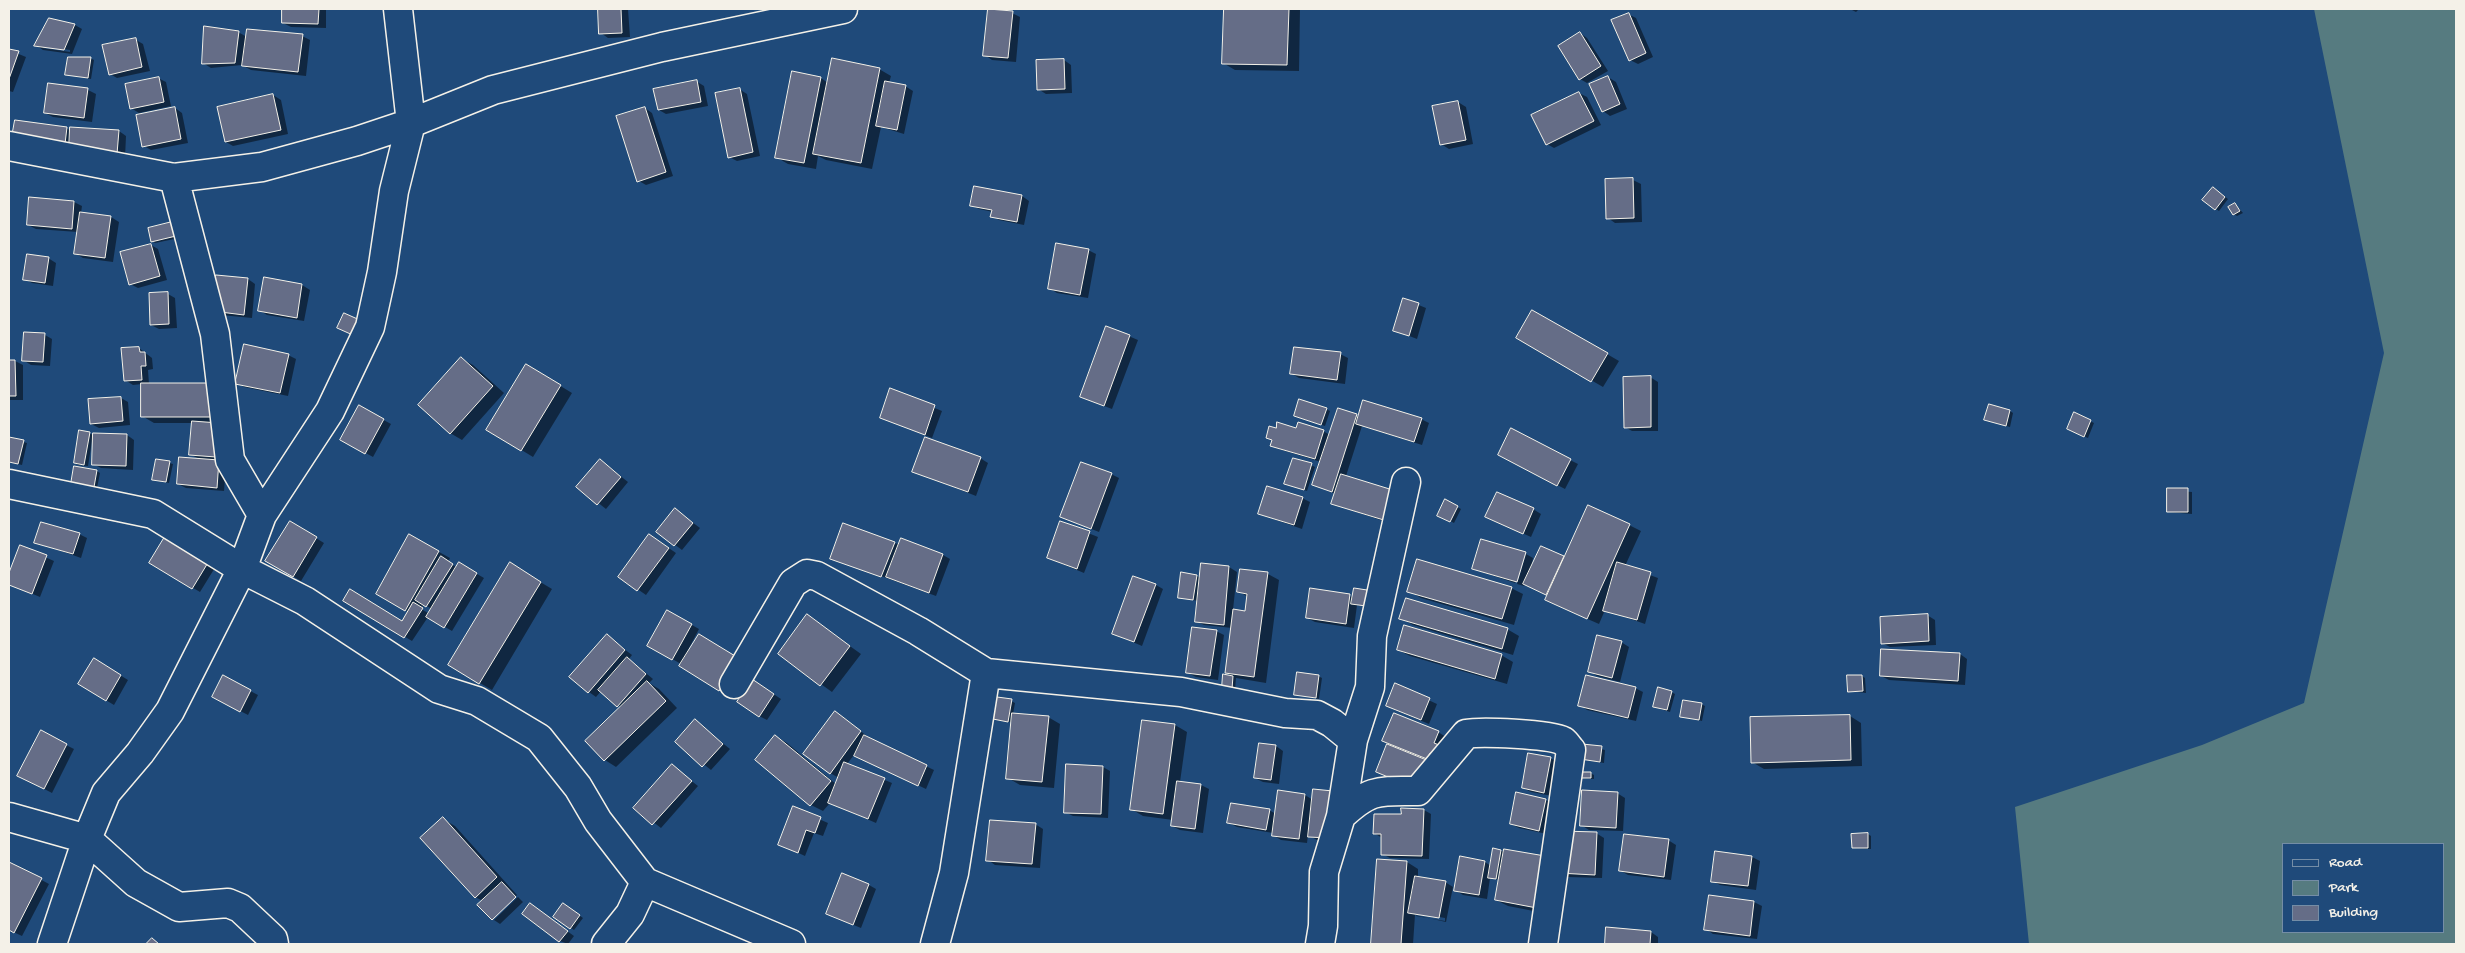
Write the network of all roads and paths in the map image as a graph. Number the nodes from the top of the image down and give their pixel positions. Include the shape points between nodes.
1 (398, 9) edge
2 (843, 9) edge
3 (411, 123) junction
4 (9, 146) edge
5 (174, 178) junction
6 (1406, 482) dead end
7 (9, 484) edge
8 (262, 515) junction
9 (242, 569) junction
10 (986, 673) junction
11 (734, 684) dead end
12 (1365, 705) junction
13 (1317, 715) junction
14 (1353, 740) junction
15 (1341, 816) junction
16 (9, 817) edge
17 (87, 839) junction
18 (645, 882) junction
19 (52, 944) edge
20 (274, 944) edge
21 (606, 944) edge
22 (791, 944) edge
23 (935, 944) edge
24 (1320, 944) edge
25 (1543, 944) edge

1 - 3 street
2 - 3 street via 662,47 494,90
3 - 5 street via 262,167
3 - 8 street via 394,191 370,327 330,411
4 - 5 street
5 - 8 street via 215,334 230,460
6 - 12 street via 1372,636 1370,687
7 - 9 street via 152,514
8 - 9 street
9 - 17 street via 170,711 106,793
9 - 18 street via 304,601 439,689 477,701 539,738 578,786 598,821
10 - 11 street via 918,631 817,576 807,574 794,583
10 - 13 street via 1181,692 1285,713
10 - 23 street via 954,873
12 - 13 street
12 - 14 street
13 - 14 street
14 - 15 street
15 - 24 street via 1324,872 1324,926
15 - 25 street via 1360,798 1379,792 1418,791 1466,734 1535,735 1564,741 1571,750
16 - 17 street
17 - 19 street
17 - 20 street via 136,883 179,907 228,903 240,908 273,939
18 - 21 street via 630,914
18 - 22 street

